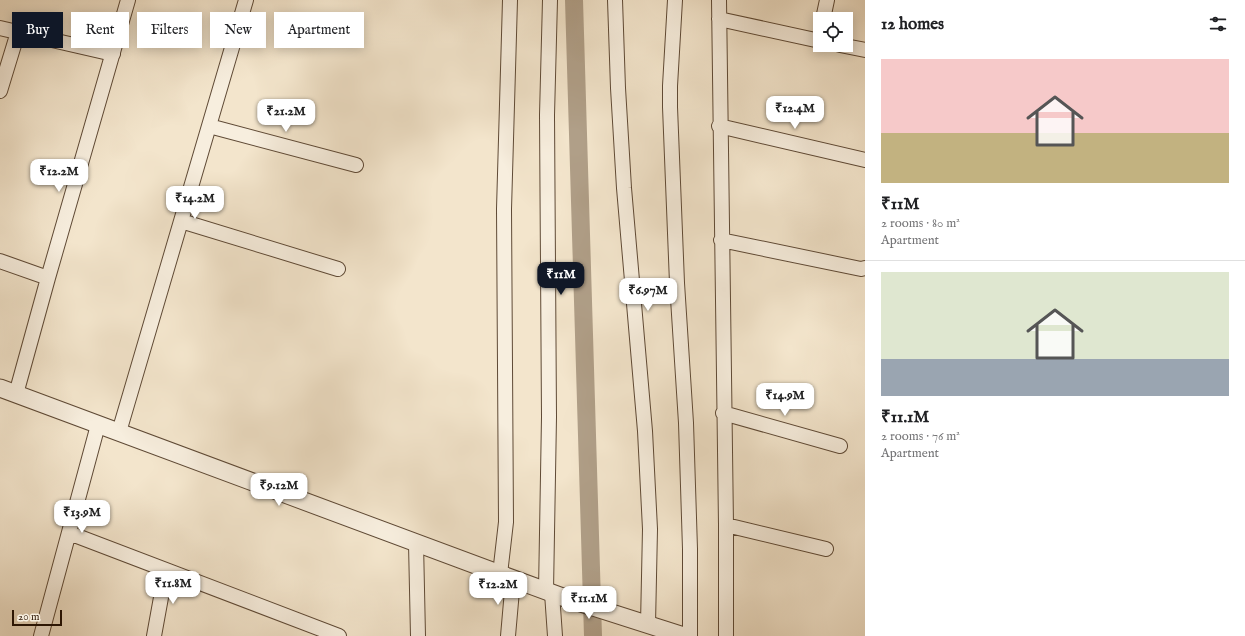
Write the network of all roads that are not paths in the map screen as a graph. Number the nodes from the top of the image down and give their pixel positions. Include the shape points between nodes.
1 (246, 0) edge
2 (510, 0) edge
3 (550, 0) edge
4 (615, 0) edge
5 (675, 0) edge
6 (719, 0) edge
7 (827, 0) edge
8 (124, 1) edge
9 (824, 12) edge
10 (719, 19) junction
11 (0, 28) edge
12 (12, 31) edge
13 (813, 37) edge
14 (63, 42) edge
15 (13, 48) edge
16 (853, 48) edge
17 (865, 50) edge
18 (113, 54) junction
19 (0, 91) edge
20 (209, 126) junction
21 (720, 126) junction
22 (865, 160) edge
23 (356, 165) dead end
24 (181, 221) junction
25 (721, 240) junction
26 (0, 261) edge
27 (865, 268) edge
28 (338, 269) dead end
29 (48, 278) junction
30 (0, 388) edge
31 (16, 394) junction
32 (723, 413) junction
33 (98, 425) junction
34 (119, 432) junction
35 (840, 446) dead end
36 (726, 525) junction
37 (69, 533) junction
38 (416, 543) junction
39 (826, 549) dead end
40 (166, 570) junction
41 (506, 576) junction
42 (549, 592) junction
43 (646, 628) edge
44 (305, 630) edge
45 (41, 636) edge
46 (154, 636) edge
47 (340, 636) edge
48 (418, 636) edge
49 (508, 636) edge
50 (555, 636) edge
51 (684, 636) edge
52 (726, 636) edge

1 - 20 street
2 - 41 street via 504,209
3 - 42 street via 547,115
4 - 43 street via 624,188 645,431 650,529
5 - 51 street via 670,107 690,549
6 - 10 street
7 - 9 street
8 - 18 street
10 - 13 street
10 - 21 street
11 - 12 street
14 - 18 street
15 - 19 street
16 - 17 street
18 - 29 street
20 - 23 street
20 - 24 street
21 - 22 street
21 - 25 street
24 - 28 street
24 - 34 street
25 - 27 street
25 - 32 street
26 - 29 street
29 - 31 street
30 - 31 street
31 - 33 street
32 - 35 street
32 - 36 street
33 - 34 street
33 - 37 street
34 - 38 street
36 - 39 street
36 - 52 street
37 - 40 street
37 - 45 street
38 - 41 street
38 - 48 street
40 - 44 street
40 - 46 street
41 - 42 street
41 - 49 street
42 - 43 street via 619,615
42 - 50 street
43 - 51 street
44 - 47 street

